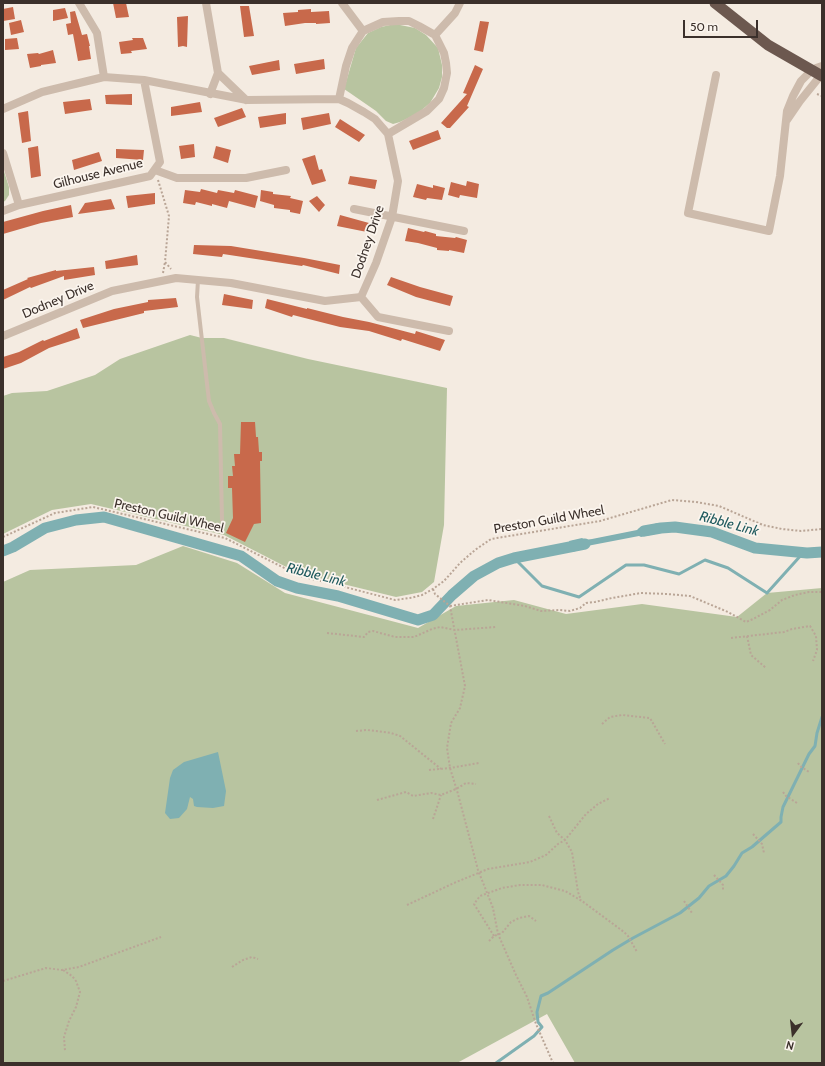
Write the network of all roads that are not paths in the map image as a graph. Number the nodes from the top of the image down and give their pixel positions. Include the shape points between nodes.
1 (79, 3) edge
2 (206, 3) edge
3 (342, 3) edge
4 (460, 3) edge
5 (714, 3) edge
6 (363, 31) junction
7 (435, 35) junction
8 (819, 72) edge
9 (218, 73) junction
10 (716, 75) dead end
11 (104, 77) junction
12 (144, 80) junction
13 (210, 94) junction
14 (339, 99) junction
15 (247, 100) junction
16 (3, 109) edge
17 (787, 121) junction
18 (388, 134) junction
19 (3, 153) edge
20 (154, 170) junction
21 (286, 170) dead end
22 (19, 205) junction
23 (354, 209) dead end
24 (3, 210) edge
25 (392, 217) junction
26 (464, 231) dead end
27 (198, 280) junction
28 (361, 297) junction
29 (449, 331) dead end
30 (3, 336) edge
31 (222, 520) dead end

1 - 11 street via 97,33
2 - 9 street
3 - 6 street
4 - 7 street via 455,13
5 - 8 highway via 768,45
6 - 7 street via 383,22 399,21 409,22
6 - 14 street via 352,48
7 - 18 street via 446,63 447,73 443,90 427,111
8 - 17 street
8 - 17 street via 801,81 793,96
9 - 13 street
9 - 15 street
10 - 17 street via 688,213 769,231
11 - 12 street
11 - 16 street via 42,92
12 - 13 street
12 - 20 street, Gilhouse Avenue via 160,162
13 - 15 street
14 - 15 street
14 - 18 street via 364,112
18 - 25 street, Dodney Drive via 398,181
19 - 22 street
20 - 21 street via 177,178 246,178
20 - 22 street, Gilhouse Avenue via 150,176
22 - 24 street, Gilhouse Avenue
23 - 25 street
25 - 26 street
25 - 28 street, Dodney Drive
27 - 28 street, Dodney Drive via 232,283 325,301
27 - 30 street, Dodney Drive via 176,278 112,291
27 - 31 lane via 197,298 210,401 220,424
28 - 29 street via 378,317

